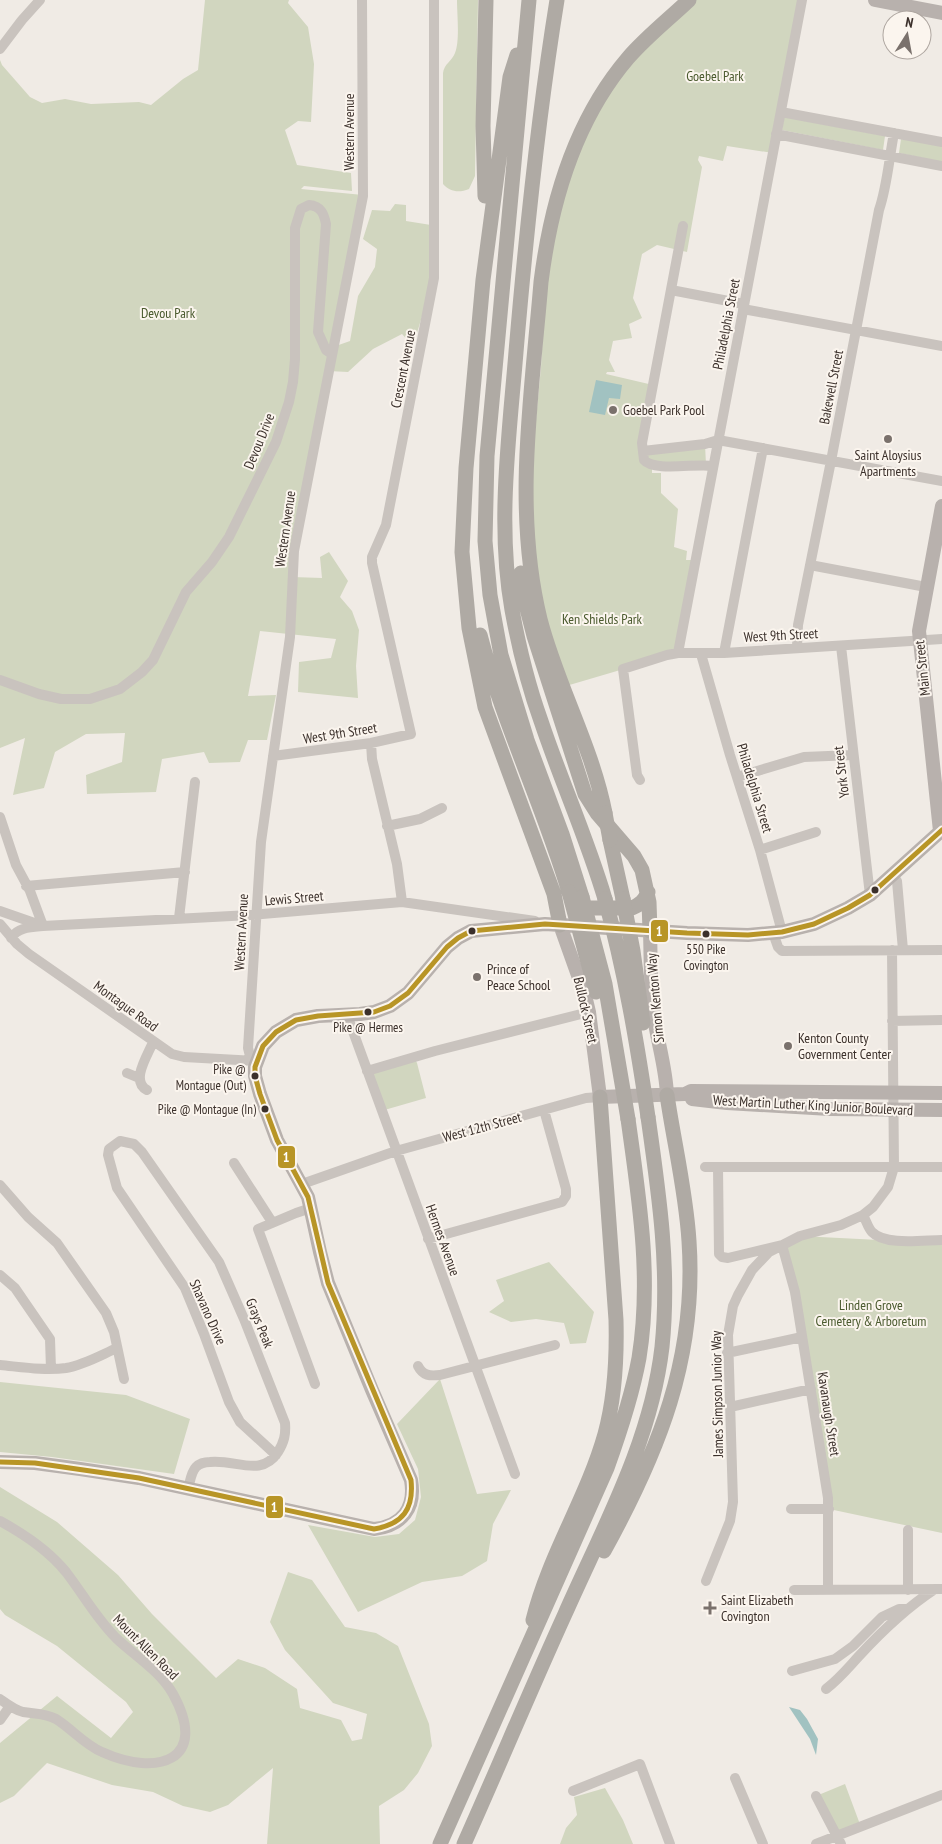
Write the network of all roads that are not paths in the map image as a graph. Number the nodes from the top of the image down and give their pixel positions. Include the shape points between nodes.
1 (40, 0) edge
2 (362, 0) edge
3 (434, 0) edge
4 (486, 0) edge
5 (529, 0) edge
6 (557, 0) edge
7 (689, 0) edge
8 (802, 0) edge
9 (874, 0) edge
10 (919, 4) edge
11 (942, 13) edge
12 (525, 32) junction
13 (0, 49) edge
14 (781, 112) junction
15 (894, 133) junction
16 (776, 134) junction
17 (942, 142) edge
18 (889, 156) junction
19 (942, 166) edge
20 (683, 226) dead end
21 (483, 280) junction
22 (521, 290) junction
23 (671, 290) junction
24 (744, 307) junction
25 (857, 330) junction
26 (942, 346) edge
27 (332, 354) junction
28 (718, 440) junction
29 (763, 448) junction
30 (643, 451) junction
31 (831, 461) junction
32 (714, 466) junction
33 (942, 482) edge
34 (942, 506) edge
35 (810, 565) junction
36 (936, 567) edge
37 (926, 586) junction
38 (942, 639) edge
39 (919, 640) junction
40 (841, 646) junction
41 (796, 647) junction
42 (678, 653) junction
43 (724, 653) junction
44 (701, 654) junction
45 (549, 664) junction
46 (0, 680) edge
47 (486, 684) junction
48 (566, 713) junction
49 (517, 729) junction
50 (412, 734) joint
51 (371, 743) junction
52 (853, 755) junction
53 (273, 756) junction
54 (737, 777) junction
55 (640, 780) dead end
56 (195, 782) dead end
57 (442, 808) dead end
58 (0, 817) edge
59 (387, 826) junction
60 (941, 831) edge
61 (816, 832) dead end
62 (760, 850) junction
63 (185, 872) junction
64 (891, 875) junction
65 (26, 886) junction
66 (648, 892) junction
67 (568, 894) junction
68 (870, 894) junction
69 (402, 902) junction
70 (0, 911) edge
71 (256, 915) junction
72 (180, 918) junction
73 (0, 924) edge
74 (553, 925) junction
75 (43, 926) junction
76 (650, 931) junction
77 (777, 932) junction
78 (11, 938) junction
79 (892, 950) junction
80 (903, 950) junction
81 (942, 950) edge
82 (589, 1012) junction
83 (347, 1015) junction
84 (942, 1020) edge
85 (892, 1021) junction
86 (153, 1042) junction
87 (256, 1061) junction
88 (367, 1071) junction
89 (127, 1073) dead end
90 (139, 1078) junction
91 (147, 1090) dead end
92 (942, 1093) edge
93 (685, 1094) junction
94 (894, 1094) junction
95 (667, 1095) junction
96 (600, 1097) junction
97 (544, 1110) junction
98 (894, 1110) junction
99 (942, 1110) edge
100 (650, 1116) junction
101 (109, 1149) joint
102 (396, 1151) junction
103 (234, 1163) dead end
104 (705, 1167) dead end
105 (894, 1167) junction
106 (942, 1167) edge
107 (718, 1168) junction
108 (302, 1184) junction
109 (0, 1185) edge
110 (312, 1208) junction
111 (863, 1215) junction
112 (272, 1222) junction
113 (428, 1239) junction
114 (942, 1240) edge
115 (782, 1245) junction
116 (0, 1275) edge
117 (802, 1338) junction
118 (555, 1345) dead end
119 (117, 1348) junction
120 (727, 1353) junction
121 (0, 1365) edge
122 (418, 1366) dead end
123 (475, 1366) junction
124 (50, 1369) junction
125 (124, 1379) dead end
126 (315, 1384) dead end
127 (811, 1389) junction
128 (730, 1407) junction
129 (276, 1455) junction
130 (0, 1462) edge
131 (515, 1474) dead end
132 (188, 1489) junction
133 (791, 1509) dead end
134 (830, 1509) junction
135 (0, 1522) edge
136 (908, 1530) dead end
137 (706, 1581) dead end
138 (828, 1589) junction
139 (938, 1589) edge
140 (794, 1590) dead end
141 (908, 1590) junction
142 (907, 1609) junction
143 (565, 1614) junction
144 (522, 1660) junction
145 (792, 1671) dead end
146 (826, 1689) dead end
147 (0, 1699) edge
148 (10, 1706) junction
149 (0, 1720) edge
150 (735, 1778) dead end
151 (573, 1791) dead end
152 (942, 1795) edge
153 (816, 1796) dead end
154 (839, 1840) edge
155 (440, 1844) edge
156 (464, 1844) edge
157 (670, 1844) edge
158 (762, 1844) edge
159 (816, 1844) edge

1 - 13 street
2 - 27 street, Western Avenue via 363,196
3 - 50 street, Crescent Avenue via 434,278 386,525 372,557
4 - 21 highway
5 - 12 highway
6 - 22 highway via 532,172
7 - 45 highway via 630,56 602,93 578,138 550,224 541,282 526,485 530,566
8 - 14 street, Philadelphia Street
9 - 10 main road
10 - 11 main road
12 - 21 highway via 510,77
12 - 49 highway via 484,516 490,595
14 - 15 street
14 - 16 street, Philadelphia Street
15 - 17 street
15 - 18 street, Bakewell Street
16 - 18 street
16 - 24 street, Philadelphia Street
18 - 19 street
18 - 25 street, Bakewell Street
20 - 23 street
21 - 47 highway via 463,512
22 - 45 highway via 526,340 516,531 525,602
22 - 100 highway, bridge via 505,492 512,607 525,672 540,721 605,899 634,1024
23 - 24 street
23 - 30 street
24 - 25 street
24 - 28 street, Philadelphia Street
25 - 26 street
25 - 31 street, Bakewell Street
27 - 46 street, Devou Drive via 326,350 318,332 326,224 323,213 309,205 301,210 295,228 293,382 276,442 229,537 186,592 153,660 126,684 90,699 61,699
27 - 53 street, Western Avenue via 294,545 290,637
28 - 29 street
28 - 30 street
28 - 32 street, Philadelphia Street
29 - 31 street
29 - 43 street
30 - 32 street via 644,460 652,465
31 - 33 street
31 - 35 street, Bakewell Street
32 - 42 street, Philadelphia Street
34 - 36 main road, Main Street
35 - 37 street
35 - 41 street, Bakewell Street
36 - 37 main road, Main Street
37 - 39 main road, Main Street
38 - 39 street, West 9th Street
39 - 40 street, West 9th Street
39 - 60 main road, Main Street
40 - 41 street, West 9th Street
40 - 52 street, York Street
41 - 43 street, West 9th Street
42 - 44 street, West 9th Street
42 - 55 street, West 9th Street via 623,669
43 - 44 street, West 9th Street
44 - 54 street, Philadelphia Street
45 - 48 highway
47 - 49 highway
47 - 67 highway via 485,706 496,736
48 - 66 highway via 585,794 634,856
48 - 100 highway, bridge via 594,771 623,899 640,1002
49 - 67 highway
50 - 51 street, West 9th Street
51 - 53 street, West 9th Street
51 - 59 street
52 - 54 street via 804,757
52 - 68 street, York Street
53 - 71 street, Western Avenue via 261,842
54 - 62 street, Philadelphia Street
56 - 63 street
57 - 59 street via 420,819
58 - 65 street
59 - 69 street
60 - 64 main road
61 - 62 street
62 - 77 street, Philadelphia Street
63 - 65 street
63 - 72 street
64 - 68 main road
64 - 80 street via 896,881
65 - 75 street
66 - 67 highway via 640,905 632,908 566,908 560,904
66 - 76 highway
67 - 74 highway
67 - 144 highway, bridge via 623,1087 638,1193 644,1270 642,1333 634,1383 607,1468
68 - 77 main road via 830,918
69 - 71 street, Lewis Street
69 - 74 street, Lewis Street
70 - 75 street, Lewis Street
71 - 72 street, Lewis Street
71 - 87 street, Western Avenue via 248,1048
72 - 75 street, Lewis Street
73 - 78 street, Montague Road
74 - 76 main road
74 - 82 main road, Bullock Street via 579,976
74 - 83 main road via 471,931 447,947 399,1000 374,1012
75 - 78 street, Lewis Street via 15,932
76 - 77 main road via 748,935
76 - 95 main road, Simon Kenton Way via 654,1021
77 - 79 street via 778,947 782,951
78 - 86 street, Montague Road
79 - 80 street
79 - 85 street
80 - 81 street
82 - 88 street
82 - 96 main road, Bullock Street
83 - 87 main road via 303,1018 285,1025 264,1046
83 - 88 street, Hermes Avenue
84 - 85 street
85 - 94 street
86 - 87 street, Montague Road via 175,1056
86 - 90 street
87 - 108 main road via 255,1076 260,1094 278,1140
88 - 102 street, Hermes Avenue
89 - 90 street
90 - 91 street
92 - 94 main road, West Martin Luther King Junior Boulevard
93 - 94 main road, West Martin Luther King Junior Boulevard via 692,1091
93 - 95 main road, West Martin Luther King Junior Boulevard
93 - 98 main road, West Martin Luther King Junior Boulevard via 692,1099 726,1102
94 - 98 street
95 - 96 main road, West 12th Street
95 - 143 highway via 689,1242 690,1299 682,1360 658,1442 605,1549
96 - 97 street, West 12th Street
96 - 144 highway via 616,1320 614,1388 604,1436 539,1595
97 - 102 street, West 12th Street
97 - 113 street via 566,1189 562,1202
98 - 99 main road, West Martin Luther King Junior Boulevard
98 - 105 street, James Simpson Junior Way
100 - 143 highway via 666,1273 659,1366 649,1409 620,1495
101 - 129 street, Shavano Drive via 117,1188 184,1288 229,1402 240,1422
101 - 129 street, Grays Peak via 120,1141 134,1144 142,1152 219,1262 285,1423 285,1441
102 - 108 street, West 12th Street
102 - 113 street, Hermes Avenue
103 - 112 street
104 - 107 street
105 - 106 street
105 - 107 street
105 - 111 street, James Simpson Junior Way via 888,1187
107 - 115 street via 719,1254 728,1258
108 - 110 main road
109 - 119 street via 68,1258 106,1313
110 - 112 street
110 - 132 main road via 328,1283 411,1480 410,1506 392,1525 374,1529
111 - 114 street via 872,1232 884,1239
111 - 115 street, James Simpson Junior Way
112 - 126 street via 258,1229
113 - 123 street, Hermes Avenue
115 - 117 street, Kavanaugh Street via 795,1292
115 - 120 street, James Simpson Junior Way via 760,1259 740,1289 733,1306
116 - 124 street via 15,1288 50,1339
117 - 120 street
117 - 127 street, Kavanaugh Street
118 - 123 street
119 - 124 street via 80,1364
119 - 125 street
120 - 128 street, James Simpson Junior Way
121 - 124 street
122 - 123 street via 420,1371 430,1376
123 - 131 street, Hermes Avenue
127 - 128 street
127 - 134 street, Kavanaugh Street
128 - 137 street, James Simpson Junior Way via 733,1502 730,1521
129 - 132 street via 263,1465 222,1460 204,1462 193,1471
130 - 132 main road via 80,1469
133 - 134 street
134 - 138 street, Kavanaugh Street
135 - 148 street, Mount Allen Road via 13,1528 57,1562 116,1638 164,1682 176,1700 186,1734 177,1755 160,1763 142,1763 100,1752 51,1717
136 - 141 street
138 - 140 street
138 - 141 street
139 - 141 street
139 - 142 street
142 - 145 street via 882,1617 835,1659
142 - 146 street
143 - 156 highway
144 - 155 highway
147 - 148 street, Mount Allen Road
148 - 149 street
150 - 158 street
151 - 157 street via 640,1764
152 - 154 street
153 - 154 street
154 - 159 street

